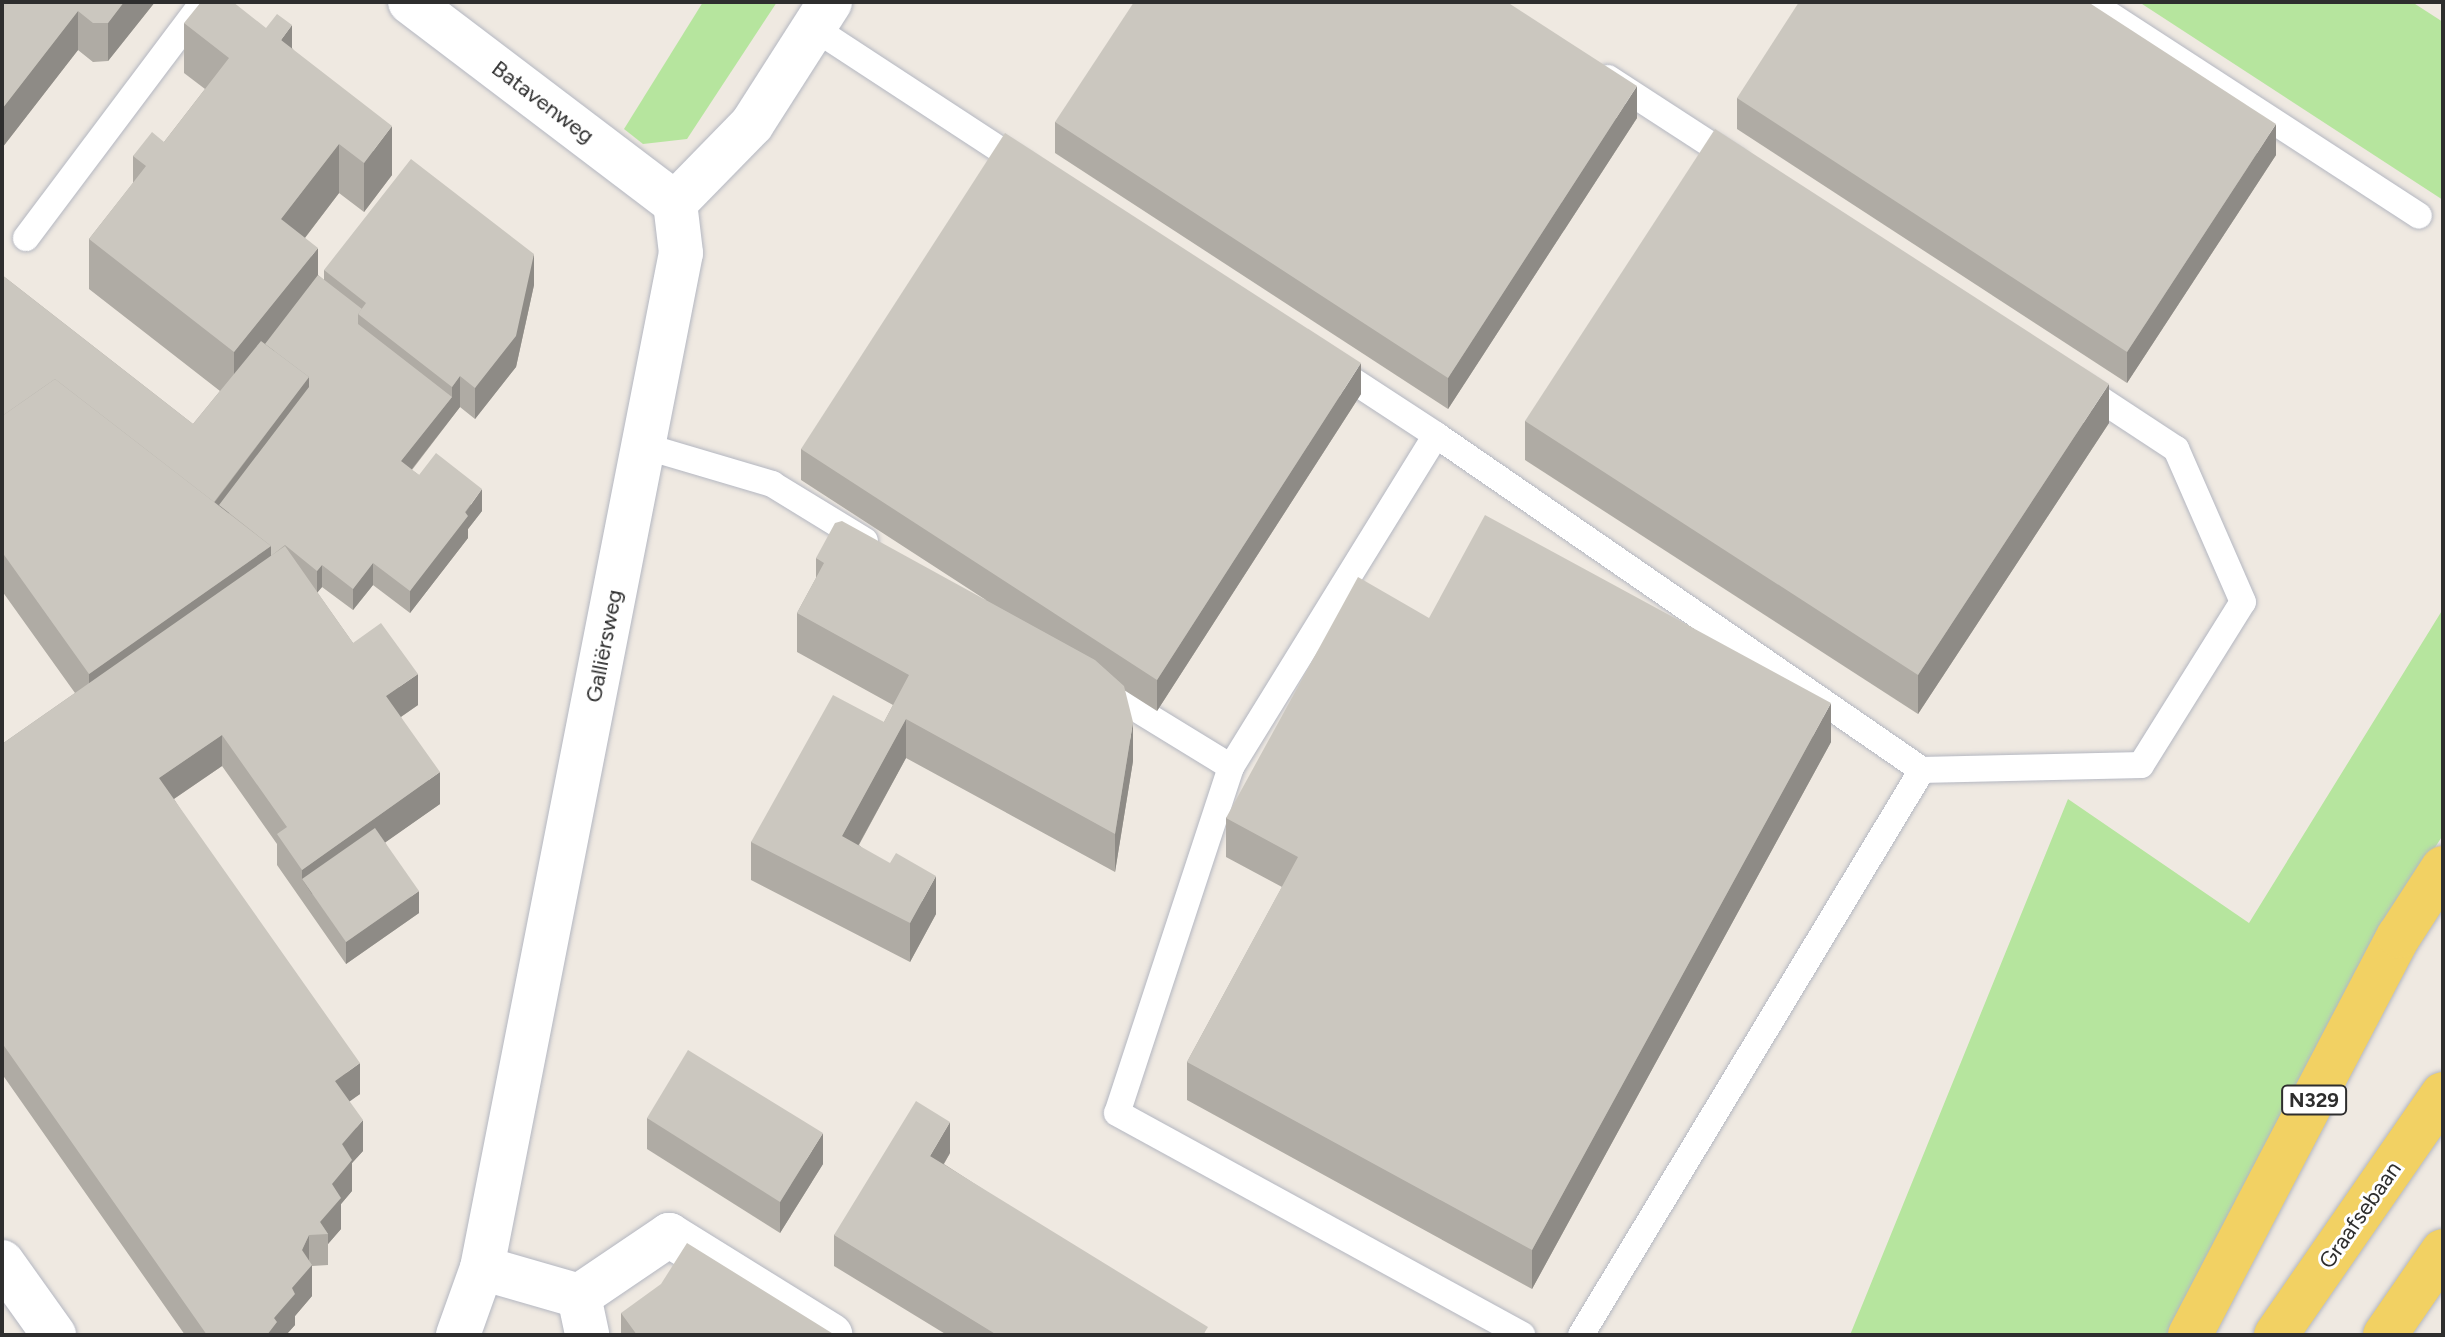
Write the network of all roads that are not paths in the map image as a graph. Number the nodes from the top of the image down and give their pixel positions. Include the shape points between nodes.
1 (203, 2) edge
2 (410, 2) edge
3 (2090, 2) edge
4 (822, 15) edge
5 (1584, 62) edge
6 (1755, 174) edge
7 (1052, 184) edge
8 (675, 203) junction
9 (2419, 216) dead end
10 (26, 238) dead end
11 (1304, 349) edge
12 (2058, 372) edge
13 (1436, 435) junction
14 (644, 446) junction
15 (894, 559) edge
16 (1083, 675) edge
17 (1231, 767) junction
18 (1922, 770) junction
19 (2443, 868) edge
20 (2443, 1094) edge
21 (2443, 1251) edge
22 (2, 1262) edge
23 (482, 1268) junction
24 (583, 1316) edge
25 (54, 1335) edge
26 (458, 1335) edge
27 (830, 1335) edge
28 (1522, 1335) edge
29 (1581, 1335) edge
30 (2190, 1335) edge
31 (2276, 1335) edge
32 (2385, 1335) edge

1 - 10 lane
2 - 8 street, Batavenweg
3 - 9 lane
4 - 7 lane
4 - 8 street via 752,124
5 - 6 lane
8 - 14 street, Galliërsweg via 681,253
11 - 13 lane
12 - 18 lane via 2176,449 2243,602 2141,765
13 - 17 lane
13 - 18 lane
14 - 15 lane via 772,484
14 - 23 street, Galliërsweg
16 - 17 lane
17 - 28 lane via 1117,1113
18 - 29 lane
19 - 30 main road, N329 via 2399,936
20 - 31 main road, Graafsebaan
21 - 32 main road
22 - 25 street
23 - 24 street
23 - 26 street, Galliërsweg
24 - 27 street via 669,1235

